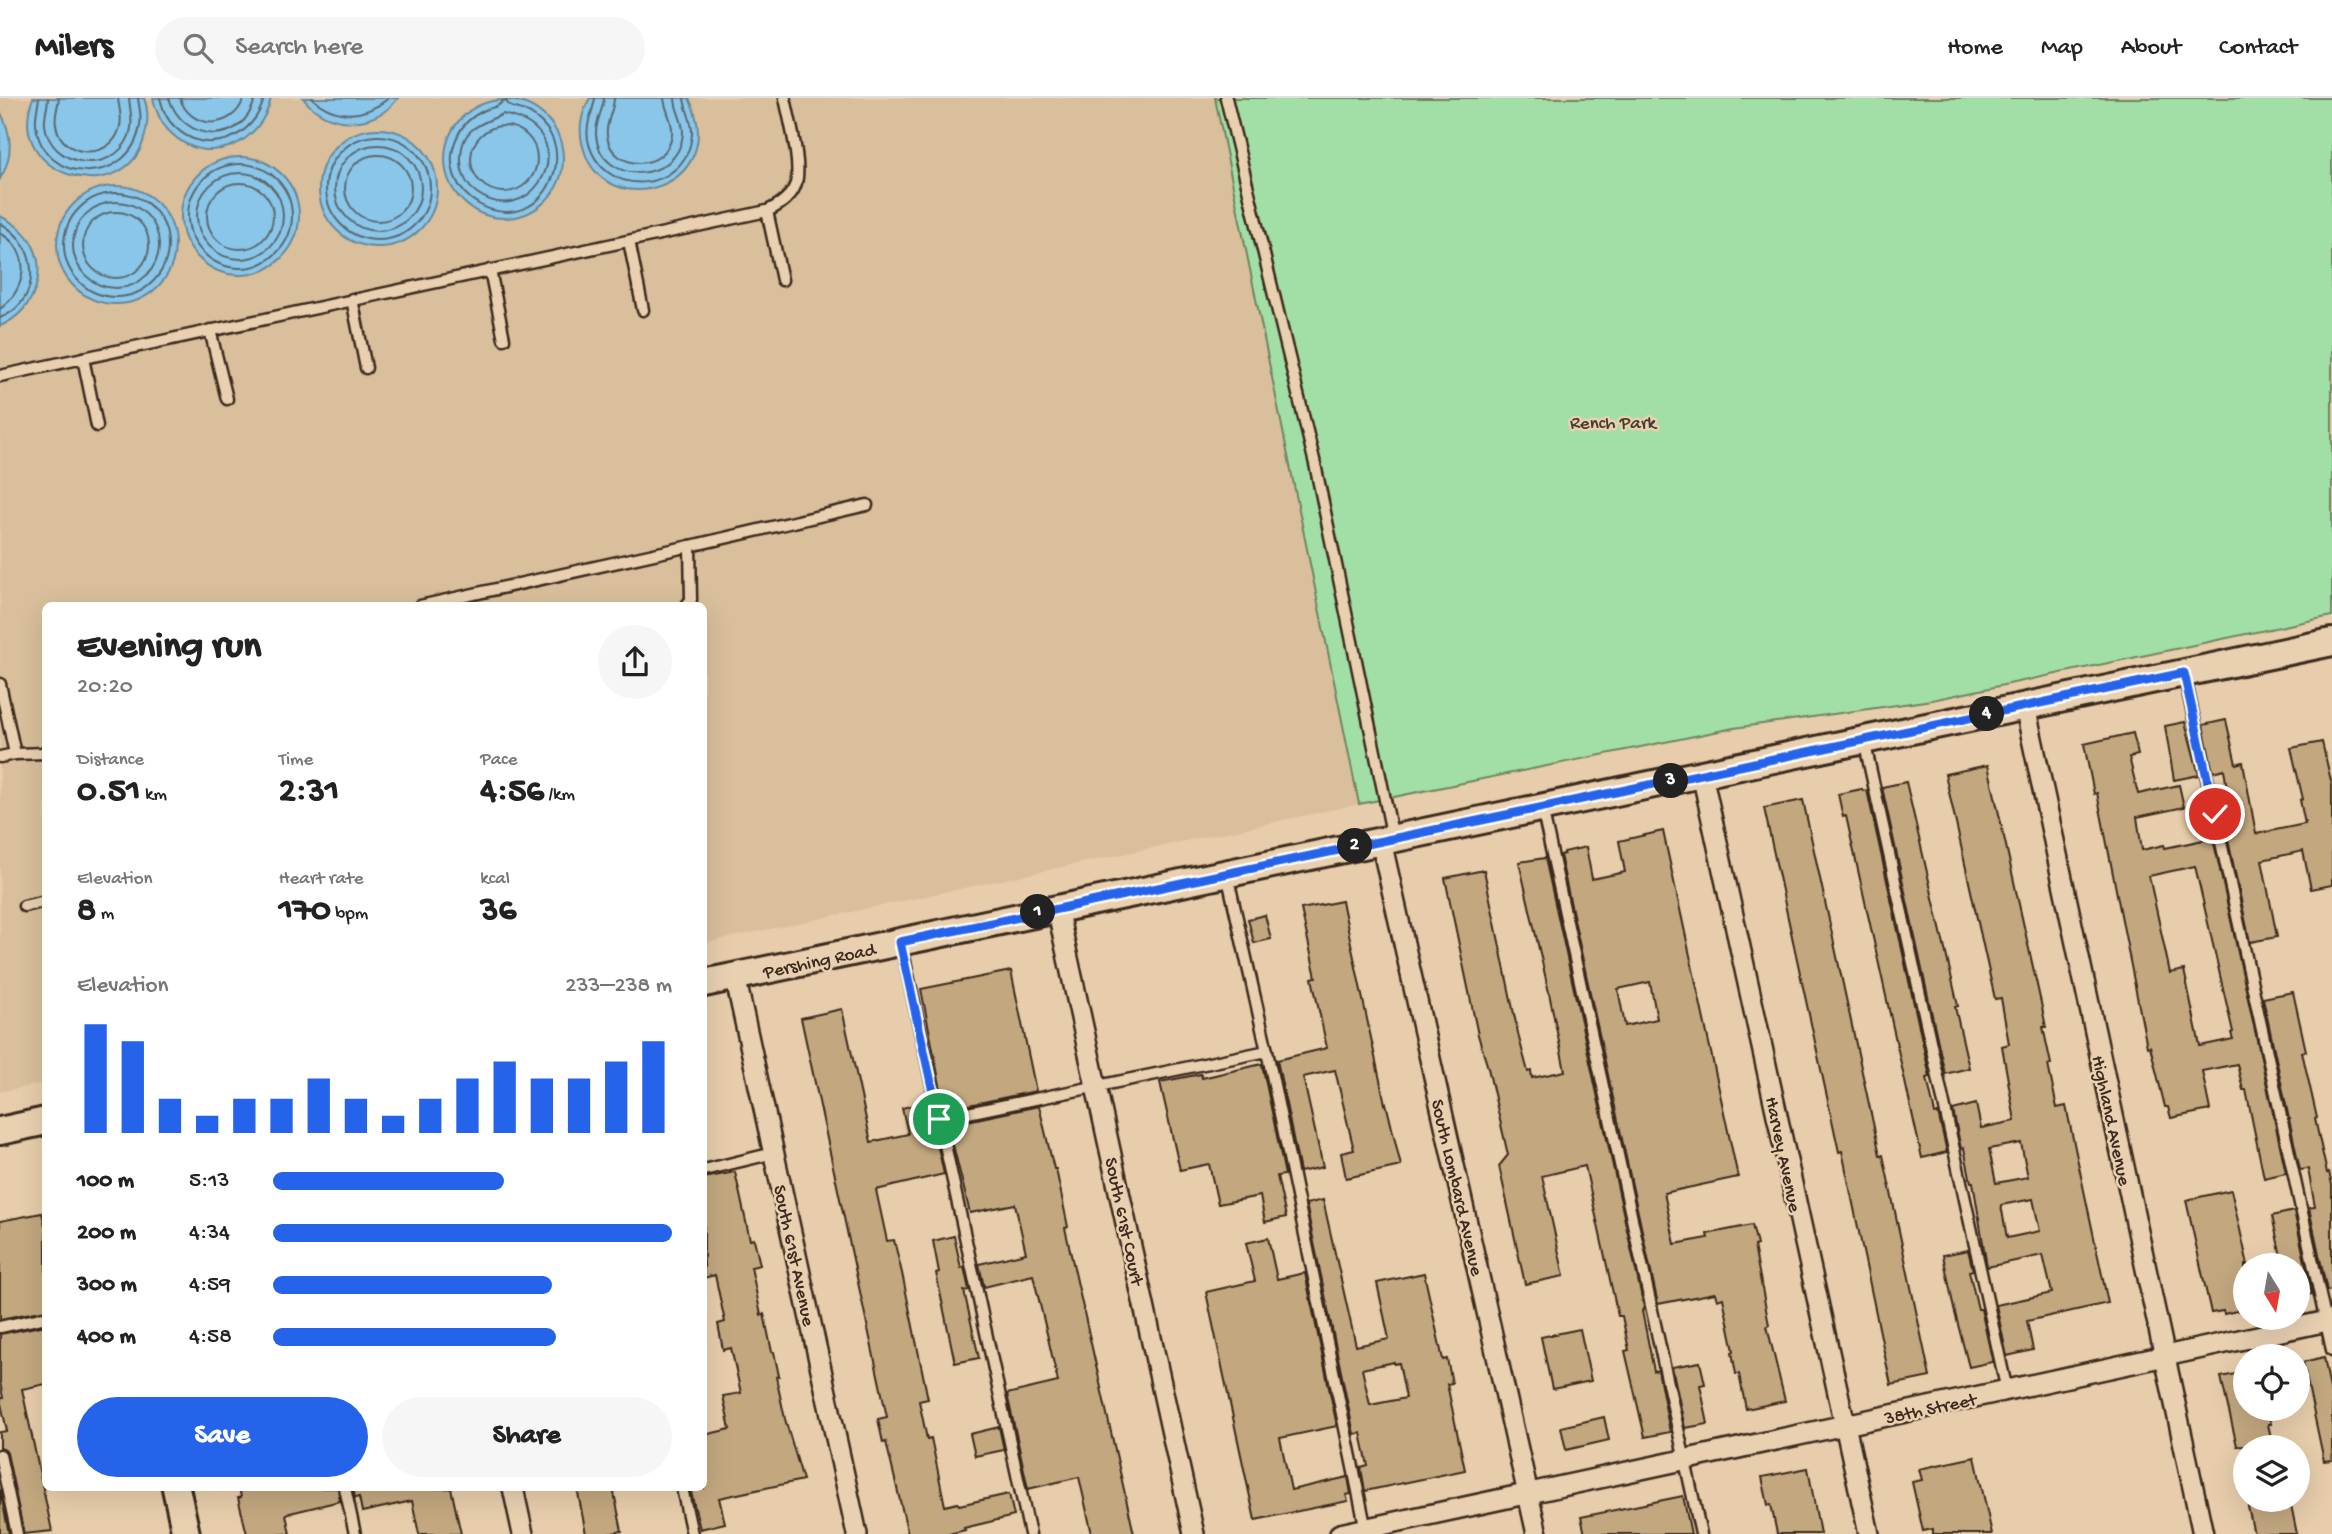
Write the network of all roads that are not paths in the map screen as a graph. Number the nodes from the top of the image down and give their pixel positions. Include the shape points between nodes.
1 (785, 98) edge
2 (1226, 98) edge
3 (767, 211) junction
4 (629, 240) junction
5 (490, 270) junction
6 (782, 279) dead end
7 (352, 299) junction
8 (643, 310) dead end
9 (210, 330) junction
10 (504, 339) dead end
11 (83, 358) junction
12 (366, 368) dead end
13 (0, 376) edge
14 (227, 399) dead end
15 (97, 426) dead end
16 (867, 505) dead end
17 (690, 546) junction
18 (438, 602) edge
19 (689, 602) edge
20 (2332, 642) edge
21 (2184, 673) junction
22 (0, 684) edge
23 (2025, 706) junction
24 (1864, 740) junction
25 (42, 753) edge
26 (15, 754) junction
27 (0, 757) edge
28 (1702, 774) junction
29 (1542, 807) junction
30 (1387, 840) junction
31 (1227, 873) junction
32 (42, 902) edge
33 (24, 906) dead end
34 (1057, 908) junction
35 (900, 942) junction
36 (735, 976) junction
37 (707, 982) edge
38 (1267, 1051) junction
39 (1096, 1087) junction
40 (939, 1119) junction
41 (42, 1122) edge
42 (0, 1131) edge
43 (774, 1153) junction
44 (707, 1169) edge
45 (42, 1318) edge
46 (2329, 1321) edge
47 (0, 1327) edge
48 (2332, 1350) edge
49 (2164, 1357) junction
50 (2007, 1391) junction
51 (1845, 1426) junction
52 (0, 1455) edge
53 (1684, 1460) junction
54 (177, 1491) edge
55 (346, 1491) edge
56 (514, 1491) edge
57 (683, 1491) edge
58 (1529, 1494) junction
59 (1366, 1531) edge
60 (17, 1534) edge
61 (186, 1534) edge
62 (355, 1534) edge
63 (523, 1534) edge
64 (692, 1534) edge
65 (857, 1534) edge
66 (1030, 1534) edge
67 (1194, 1534) edge
68 (1340, 1534) edge
69 (1537, 1534) edge
70 (1701, 1534) edge
71 (1869, 1534) edge
72 (2203, 1534) edge

1 - 3 lane via 797,152 796,185 782,204
2 - 30 lane via 1315,464
3 - 4 lane
3 - 6 lane
4 - 5 lane
4 - 8 lane
5 - 7 lane
5 - 10 lane
7 - 9 lane
7 - 12 lane
9 - 11 lane
9 - 14 lane
11 - 13 lane
11 - 15 lane
16 - 17 lane
17 - 18 lane
17 - 19 lane
20 - 21 main road, Pershing Road
21 - 23 main road, Pershing Road
21 - 46 lane
22 - 26 lane
23 - 24 main road, Pershing Road
23 - 49 street, Highland Avenue
24 - 28 main road, Pershing Road
24 - 50 lane
25 - 26 lane
26 - 27 lane
28 - 29 main road, Pershing Road
28 - 51 street, Harvey Avenue
29 - 30 main road, Pershing Road
29 - 53 lane
30 - 31 main road, Pershing Road
30 - 58 street, South Lombard Avenue
31 - 34 main road, Pershing Road
31 - 38 lane
32 - 33 lane
34 - 35 main road, Pershing Road
34 - 39 street, South 61st Court
35 - 36 main road, Pershing Road
35 - 40 lane
36 - 37 main road, Pershing Road
36 - 43 street, South 61st Avenue
38 - 39 lane
38 - 59 lane
39 - 40 lane
39 - 67 street, South 61st Court
40 - 66 lane
41 - 42 main road
43 - 44 lane
43 - 65 street, South 61st Avenue
45 - 47 lane
46 - 48 lane
46 - 49 street, 38th Street
49 - 50 street, 38th Street
49 - 72 street, Highland Avenue
50 - 51 street, 38th Street
51 - 53 street, 38th Street
51 - 71 street, Harvey Avenue
52 - 60 lane
53 - 58 street, 38th Street
53 - 70 lane
54 - 61 main road
55 - 62 lane
56 - 63 street
57 - 64 lane
58 - 59 street, 38th Street
58 - 69 street, South Lombard Avenue
59 - 68 street, 38th Street

